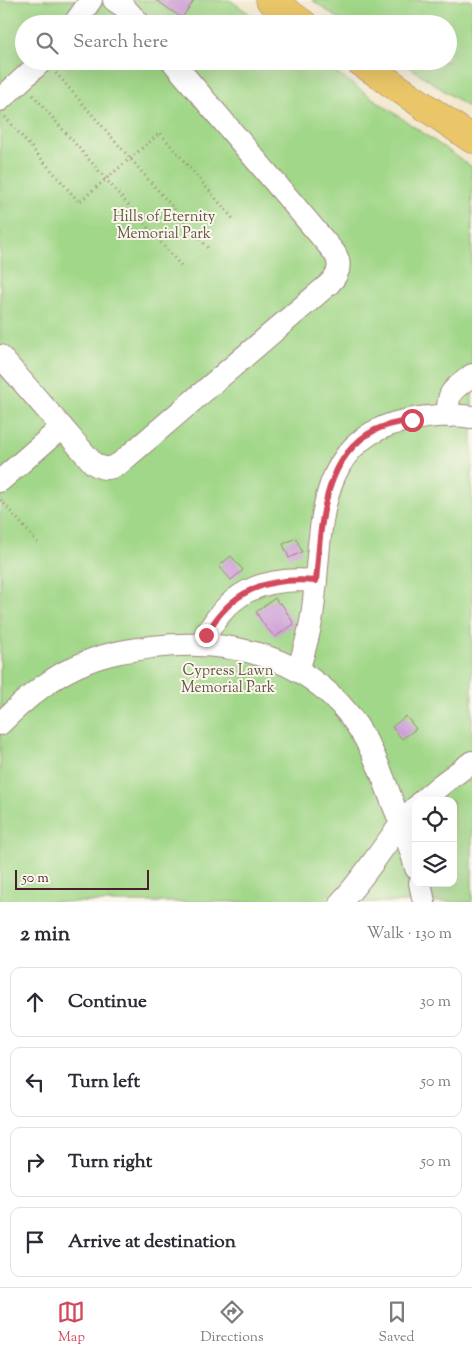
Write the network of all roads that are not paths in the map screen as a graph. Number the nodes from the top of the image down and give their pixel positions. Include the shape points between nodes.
1 (91, 0) edge
2 (114, 0) edge
3 (270, 0) edge
4 (80, 15) edge
5 (132, 15) edge
6 (291, 15) edge
7 (39, 70) edge
8 (180, 70) edge
9 (372, 70) edge
10 (0, 100) edge
11 (472, 138) edge
12 (0, 356) edge
13 (472, 374) edge
14 (448, 416) junction
15 (472, 417) edge
16 (62, 427) junction
17 (0, 481) edge
18 (316, 581) junction
19 (202, 644) junction
20 (298, 671) junction
21 (0, 724) edge
22 (472, 762) edge
23 (427, 797) edge
24 (409, 815) edge
25 (413, 842) edge
26 (421, 887) edge
27 (341, 902) edge
28 (424, 902) edge

1 - 4 lane
2 - 5 lane
3 - 6 main road
7 - 10 lane
8 - 16 lane via 340,247 339,269 332,281 119,464 109,469 93,463
9 - 11 main road
12 - 16 lane
13 - 14 lane via 450,394
14 - 15 lane
14 - 18 lane via 398,422 375,430 359,440 341,462 329,488 323,514
16 - 17 lane
18 - 19 lane via 275,581 249,590 219,615
18 - 20 lane via 311,624
19 - 20 lane via 240,648
19 - 21 lane via 143,648 88,661 38,689
20 - 24 lane via 346,710
22 - 23 lane
24 - 25 lane
24 - 27 lane
26 - 28 lane

